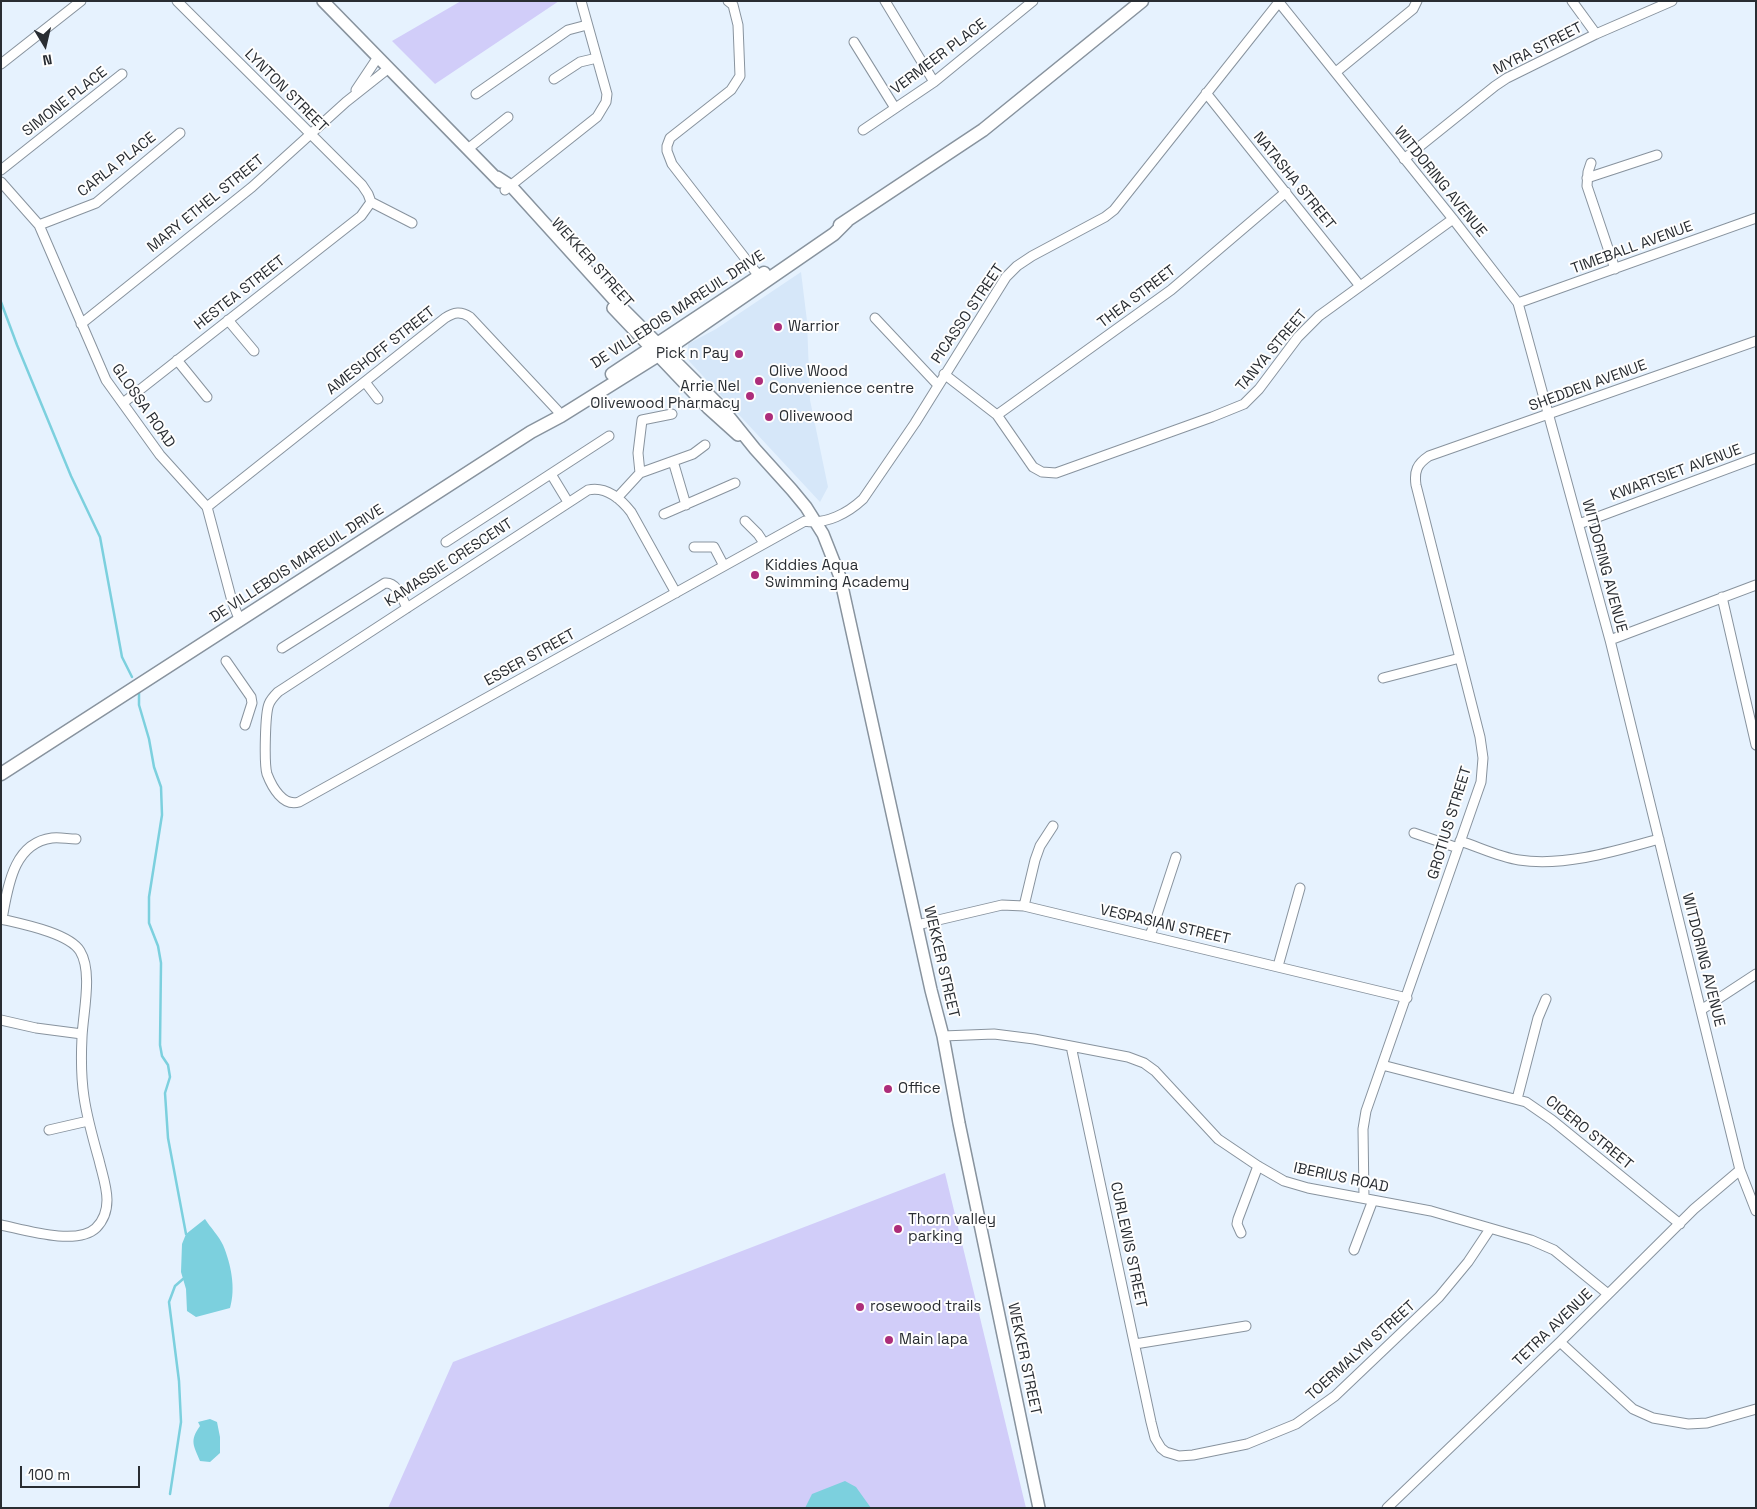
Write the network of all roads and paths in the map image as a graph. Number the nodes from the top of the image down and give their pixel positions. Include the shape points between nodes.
1 (81, 1) edge
2 (177, 1) edge
3 (323, 1) edge
4 (581, 1) edge
5 (885, 1) edge
6 (1142, 1) edge
7 (1278, 1) edge
8 (1418, 1) edge
9 (1572, 1) edge
10 (1672, 1) edge
11 (1030, 2) edge
12 (733, 3) edge
13 (587, 25) junction
14 (1596, 34) junction
15 (854, 42) dead end
16 (378, 57) junction
17 (597, 58) junction
18 (1, 64) edge
19 (389, 68) junction
20 (1336, 72) junction
21 (122, 74) dead end
22 (554, 79) dead end
23 (934, 82) junction
24 (1206, 93) junction
25 (476, 94) dead end
26 (346, 102) junction
27 (895, 108) junction
28 (508, 117) dead end
29 (863, 130) dead end
30 (180, 133) dead end
31 (310, 134) junction
32 (469, 148) junction
33 (1657, 155) dead end
34 (1404, 159) junction
35 (1591, 163) dead end
36 (1, 170) edge
37 (1587, 178) junction
38 (1, 182) edge
39 (508, 188) junction
40 (1286, 192) junction
41 (370, 202) junction
42 (1756, 218) edge
43 (1453, 219) junction
44 (412, 222) dead end
45 (39, 225) junction
46 (1615, 269) junction
47 (762, 279) junction
48 (1360, 286) junction
49 (1518, 304) junction
50 (874, 318) dead end
51 (228, 320) junction
52 (80, 324) junction
53 (1756, 341) edge
54 (657, 349) junction
55 (254, 351) dead end
56 (177, 360) junction
57 (944, 374) junction
58 (365, 382) junction
59 (938, 384) junction
60 (207, 397) dead end
61 (378, 399) dead end
62 (123, 403) junction
63 (559, 413) junction
64 (672, 414) dead end
65 (1548, 414) junction
66 (997, 415) junction
67 (609, 436) dead end
68 (705, 445) dead end
69 (1429, 456) joint
70 (1756, 458) edge
71 (673, 461) junction
72 (640, 473) junction
73 (551, 474) junction
74 (735, 483) dead end
75 (617, 498) junction
76 (568, 502) junction
77 (686, 505) junction
78 (206, 507) junction
79 (664, 514) dead end
80 (745, 521) dead end
81 (816, 522) junction
82 (1579, 524) junction
83 (446, 542) dead end
84 (764, 543) junction
85 (694, 547) dead end
86 (724, 566) junction
87 (1756, 585) edge
88 (676, 592) junction
89 (1722, 597) junction
90 (407, 608) junction
91 (240, 621) junction
92 (1610, 640) junction
93 (282, 648) dead end
94 (1460, 656) junction
95 (226, 661) dead end
96 (1386, 675) dead end
97 (252, 703) junction
98 (268, 705) junction
99 (82, 723) junction
100 (245, 725) dead end
101 (1756, 745) edge
102 (1, 774) edge
103 (1, 780) edge
104 (1053, 826) dead end
105 (1414, 834) dead end
106 (76, 839) dead end
107 (1659, 839) junction
108 (1459, 844) junction
109 (1176, 857) dead end
110 (1300, 888) dead end
111 (1024, 906) junction
112 (2, 919) edge
113 (916, 925) junction
114 (1150, 936) junction
115 (1278, 966) junction
116 (1756, 974) edge
117 (1406, 998) junction
118 (1546, 999) dead end
119 (1701, 1010) junction
120 (1, 1020) edge
121 (82, 1034) junction
122 (943, 1036) junction
123 (1071, 1046) junction
124 (1382, 1065) junction
125 (1518, 1099) junction
126 (88, 1121) junction
127 (49, 1130) dead end
128 (1258, 1166) junction
129 (1740, 1170) junction
130 (1368, 1199) junction
131 (1756, 1211) edge
132 (1680, 1224) junction
133 (1, 1225) edge
134 (1490, 1228) junction
135 (1242, 1232) dead end
136 (1354, 1250) dead end
137 (1608, 1294) junction
138 (1246, 1326) dead end
139 (1560, 1342) junction
140 (1135, 1344) junction
141 (1756, 1409) edge
142 (1161, 1448) joint
143 (1039, 1508) edge
144 (1387, 1508) edge

1 - 18 street
2 - 31 street, LYNTON STREET
3 - 16 street, WEKKER STREET
4 - 13 street
5 - 23 street
6 - 47 main road, DE VILLEBOIS MAREUIL DRIVE via 983,130
7 - 20 street, WITDORING AVENUE
7 - 24 street, PICASSO STREET
8 - 20 street via 1413,9
9 - 14 street
10 - 14 street, MYRA STREET
11 - 23 street, VERMEER PLACE
12 - 47 street via 738,25 740,76 731,90 670,138 667,151 677,171
13 - 17 street
13 - 25 street via 568,30
14 - 34 street, MYRA STREET via 1501,82
15 - 27 street
16 - 19 street, WEKKER STREET
16 - 26 street, MARY ETHEL STREET
17 - 22 street via 580,62
17 - 39 street via 607,94 600,113
19 - 26 street, MARY ETHEL STREET
19 - 32 street, WEKKER STREET
20 - 34 street, WITDORING AVENUE
21 - 36 street, SIMONE PLACE
23 - 27 street, VERMEER PLACE
24 - 40 street, NATASHA STREET
24 - 57 street, PICASSO STREET via 1114,210 1032,256 1006,277
26 - 31 street, MARY ETHEL STREET
27 - 29 street, VERMEER PLACE
28 - 32 street
30 - 45 street, CARLA PLACE via 96,203
31 - 41 street, LYNTON STREET via 366,189
31 - 52 street, MARY ETHEL STREET via 252,187
32 - 39 street, WEKKER STREET
33 - 37 street
34 - 43 street, WITDORING AVENUE
35 - 37 street
37 - 46 street
38 - 45 street, GLOSSA ROAD
39 - 54 street, WEKKER STREET
40 - 48 street, NATASHA STREET
40 - 66 street, THEA STREET via 1171,290
41 - 44 street
41 - 51 street, HESTEA STREET via 361,216
42 - 46 street, TIMEBALL AVENUE
43 - 48 street, TANYA STREET
43 - 49 street, WITDORING AVENUE
45 - 52 street, GLOSSA ROAD
46 - 49 street, TIMEBALL AVENUE
47 - 54 main road, DE VILLEBOIS MAREUIL DRIVE
48 - 66 street, TANYA STREET via 1319,316 1298,337 1244,404 1219,415 1048,473 1034,467
49 - 65 street, WITDORING AVENUE
50 - 59 street
51 - 55 street
51 - 56 street, HESTEA STREET
52 - 62 street, GLOSSA ROAD via 106,380
53 - 65 street, SHEDDEN AVENUE
54 - 63 main road, DE VILLEBOIS MAREUIL DRIVE
54 - 81 street, WEKKER STREET via 720,421 755,449
56 - 60 street
56 - 62 street, HESTEA STREET
57 - 59 street, PICASSO STREET
57 - 66 street
58 - 61 street
58 - 63 street, AMESHOFF STREET via 451,314 464,313
58 - 78 street, AMESHOFF STREET
59 - 81 street, PICASSO STREET via 864,499 845,512
62 - 78 street, GLOSSA ROAD via 160,454
63 - 91 main road, DE VILLEBOIS MAREUIL DRIVE
64 - 72 street via 642,420 638,453
65 - 69 street, SHEDDEN AVENUE
65 - 82 street, WITDORING AVENUE
67 - 73 street
68 - 71 street via 693,454
69 - 94 street, GROTIUS STREET via 1418,466 1416,485
70 - 82 street, KWARTSIET AVENUE
71 - 72 street
71 - 77 street
72 - 75 street
73 - 76 street
73 - 83 street
74 - 77 street
75 - 76 street, KAMASSIE CRESCENT via 595,488
75 - 88 street, KAMASSIE CRESCENT via 631,512
76 - 90 street, KAMASSIE CRESCENT
77 - 79 street
78 - 91 street, GLOSSA ROAD
80 - 84 street
81 - 84 street, ESSER STREET via 805,521
81 - 113 street, WEKKER STREET via 840,577
82 - 92 street, WITDORING AVENUE
84 - 86 street, ESSER STREET
85 - 86 street via 714,547
86 - 88 street, ESSER STREET
87 - 89 street
88 - 98 street, ESSER STREET via 299,802 282,799 268,774
89 - 92 street
89 - 101 street
90 - 93 street via 395,586 386,583
90 - 98 street, KAMASSIE CRESCENT via 278,692
91 - 99 main road, DE VILLEBOIS MAREUIL DRIVE
92 - 107 street, WITDORING AVENUE
94 - 96 street
94 - 108 street, GROTIUS STREET via 1483,758 1481,782
95 - 97 street via 249,692
97 - 98 street
97 - 100 street
99 - 102 main road, DE VILLEBOIS MAREUIL DRIVE
99 - 103 main road, DE VILLEBOIS MAREUIL DRIVE
104 - 111 street via 1034,860
105 - 108 street
106 - 112 street via 45,839 24,852 7,889
107 - 108 street via 1584,858 1539,860 1512,858
107 - 119 street, WITDORING AVENUE
108 - 117 street, GROTIUS STREET
109 - 114 street
110 - 115 street
111 - 113 street, VESPASIAN STREET via 1002,905
111 - 114 street, VESPASIAN STREET
112 - 121 street via 56,934 72,942 81,952 86,968
113 - 122 street, WEKKER STREET
114 - 115 street, VESPASIAN STREET
115 - 117 street, VESPASIAN STREET
116 - 119 street
117 - 124 street, GROTIUS STREET
118 - 125 street via 1538,1018
119 - 129 street, WITDORING AVENUE
120 - 121 street
121 - 126 street via 83,1088
122 - 123 street, IBERIUS ROAD via 994,1034
122 - 143 street, WEKKER STREET
123 - 128 street, IBERIUS ROAD via 1144,1063 1218,1139
123 - 140 street, CURLEWIS STREET
124 - 125 street, CICERO STREET
124 - 130 street, GROTIUS STREET via 1364,1119
125 - 132 street, CICERO STREET via 1544,1114
126 - 127 street
126 - 133 street via 106,1190 106,1208 101,1222 89,1233 74,1237
128 - 130 street, IBERIUS ROAD via 1296,1185
128 - 135 street via 1238,1219
129 - 131 street, WITDORING AVENUE
129 - 132 street, TETRA AVENUE
130 - 134 street, IBERIUS ROAD
130 - 136 street
132 - 137 street, TETRA AVENUE
134 - 137 street, IBERIUS ROAD via 1543,1245
134 - 142 street, TOERMALYN STREET via 1468,1262 1439,1297 1312,1414 1247,1444 1186,1455 1172,1454
137 - 139 street, TETRA AVENUE
138 - 140 street
139 - 141 street via 1634,1408 1653,1418 1688,1424 1706,1423
139 - 144 street, TETRA AVENUE
140 - 142 street, CURLEWIS STREET via 1151,1422

